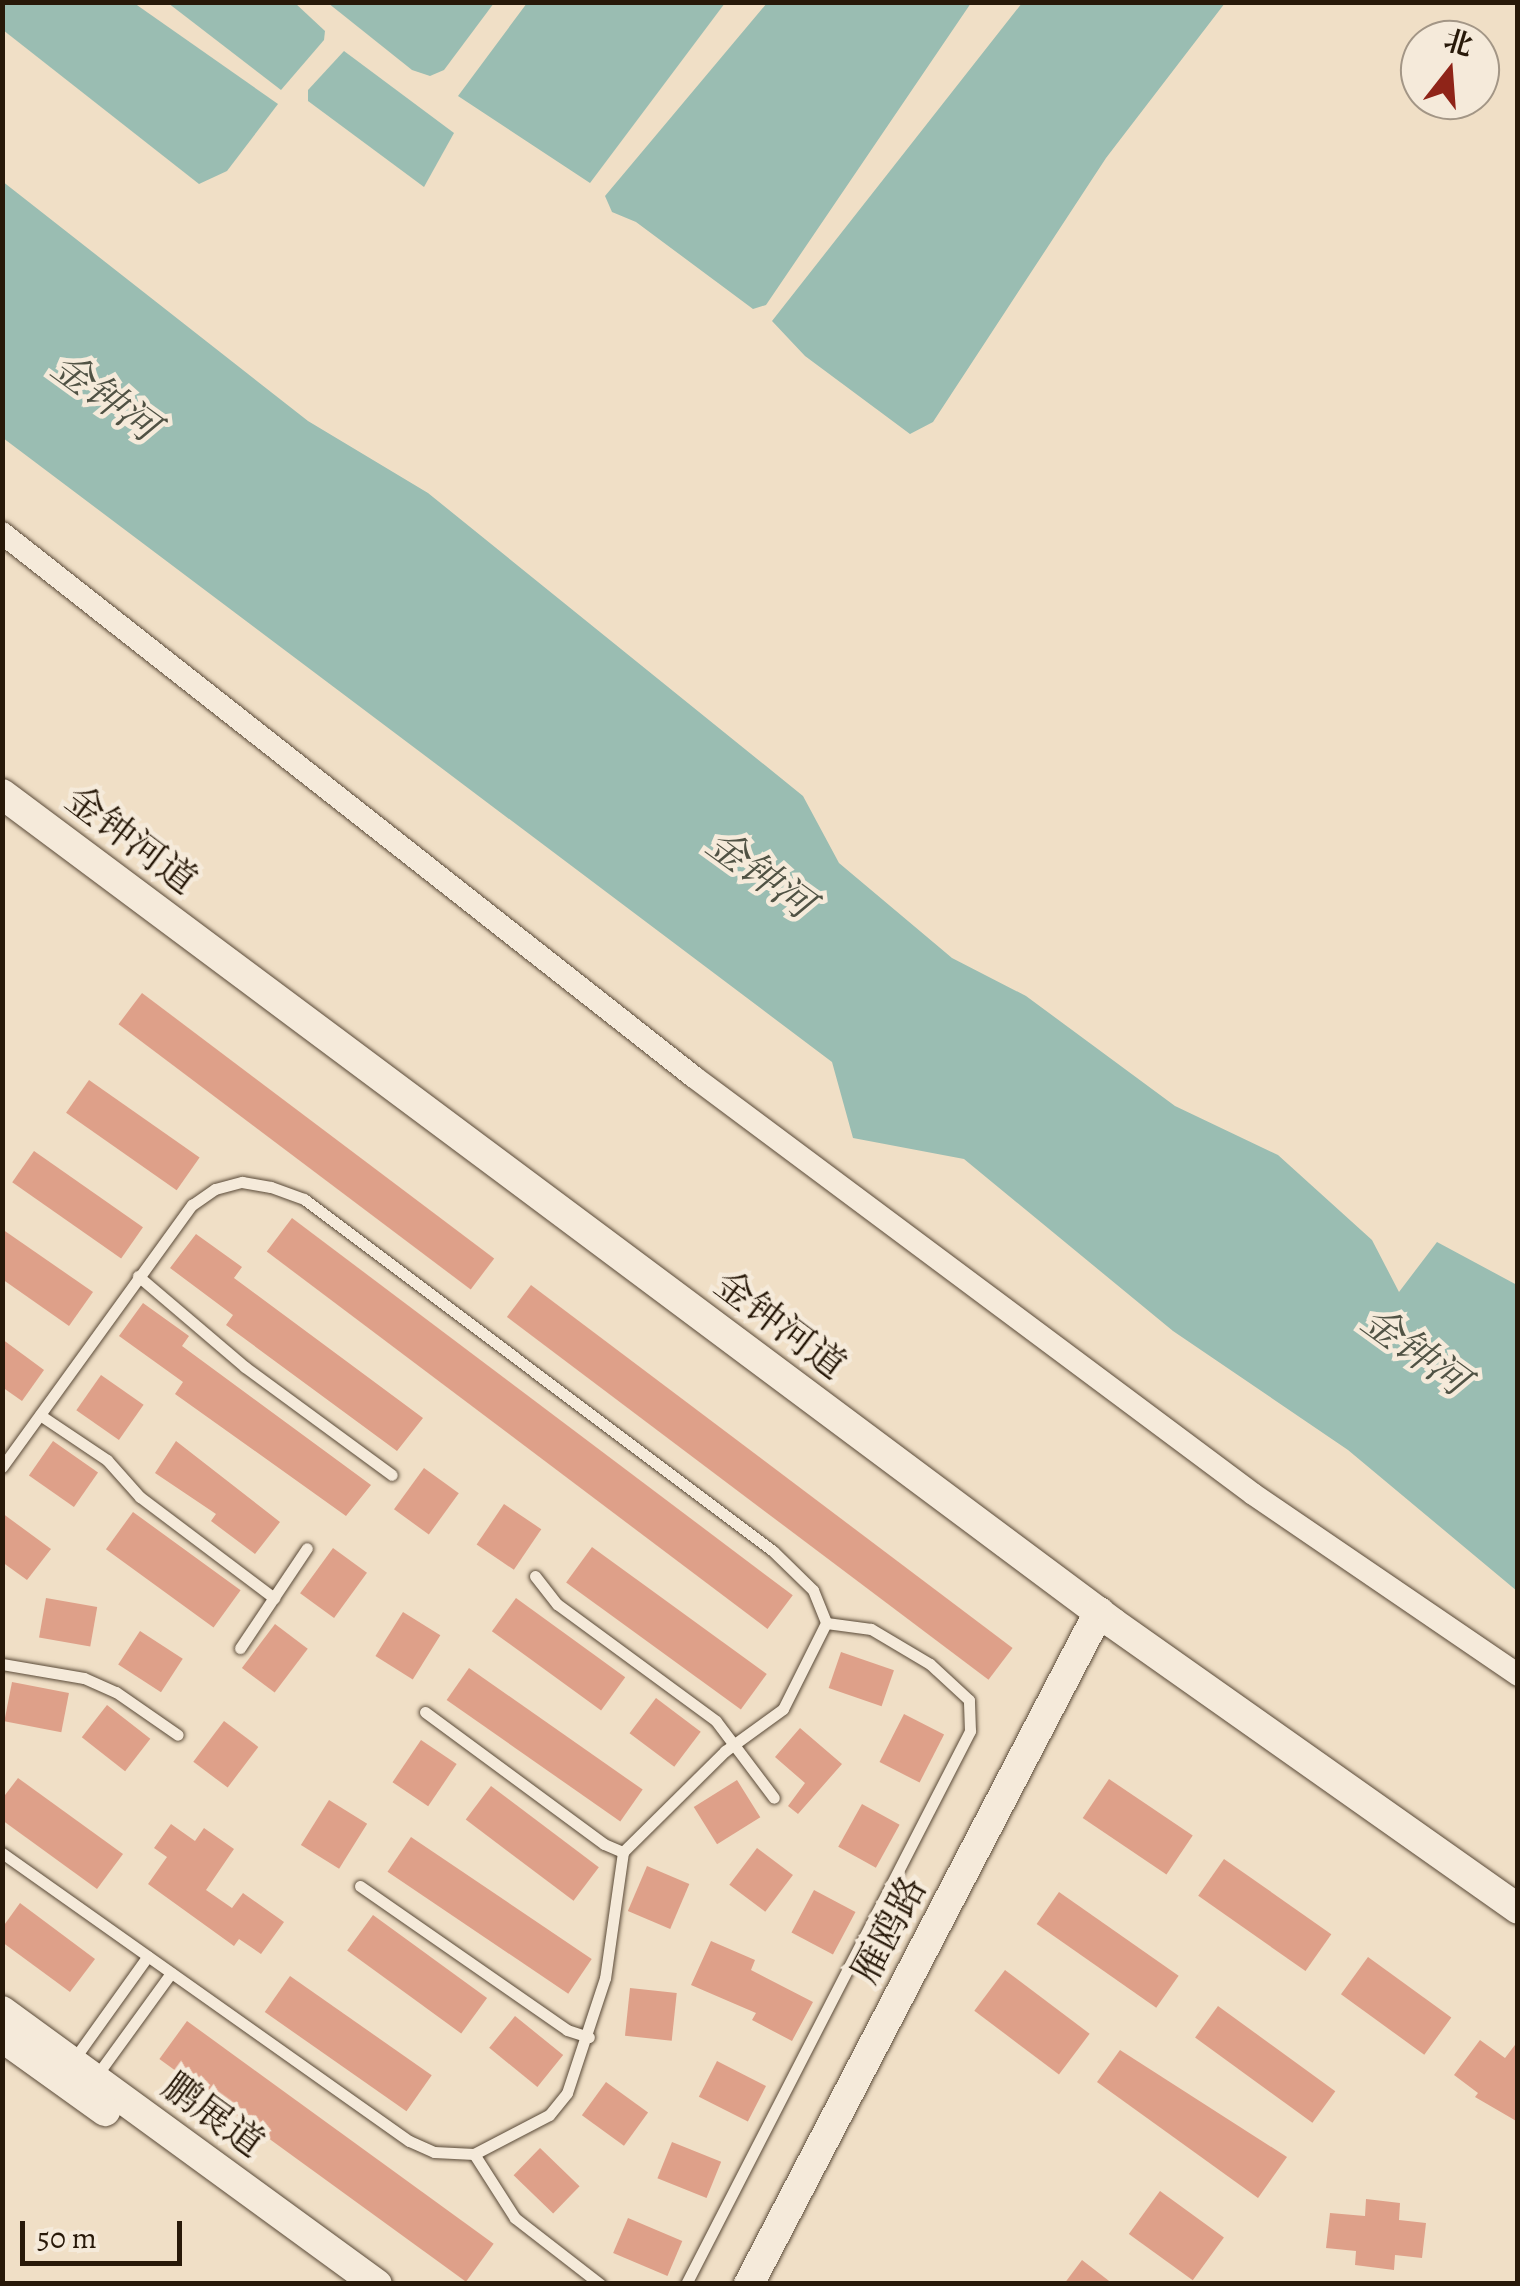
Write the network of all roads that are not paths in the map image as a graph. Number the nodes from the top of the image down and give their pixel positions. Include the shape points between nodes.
1 (2, 533) edge
2 (2, 794) edge
3 (138, 1276) junction
4 (40, 1414) junction
5 (2, 1468) edge
6 (392, 1475) dead end
7 (308, 1548) dead end
8 (535, 1576) dead end
9 (274, 1598) junction
10 (1106, 1618) junction
11 (826, 1624) junction
12 (240, 1648) dead end
13 (2, 1664) edge
14 (1518, 1675) edge
15 (425, 1712) dead end
16 (178, 1736) dead end
17 (736, 1743) junction
18 (774, 1798) dead end
19 (623, 1852) junction
20 (2, 1853) edge
21 (360, 1886) dead end
22 (1518, 1909) edge
23 (148, 1956) junction
24 (171, 1972) junction
25 (2, 2010) edge
26 (2, 2037) edge
27 (589, 2038) junction
28 (77, 2078) junction
29 (474, 2154) junction
30 (344, 2284) edge
31 (377, 2284) edge
32 (600, 2284) edge
33 (686, 2284) edge
34 (749, 2284) edge
35 (770, 2284) edge

1 - 14 street via 694,1077 1253,1494
2 - 10 street, 金钟河道
3 - 4 lane
3 - 6 lane via 245,1368
3 - 11 lane via 192,1205 215,1189 242,1182 304,1200 773,1551 813,1590
4 - 5 lane
4 - 9 lane via 107,1460 140,1498
7 - 9 lane
8 - 17 lane via 557,1604 716,1721
9 - 12 lane
10 - 22 street, 金钟河道
10 - 34 street, 雁鸥路
10 - 35 street, 雁鸥路
11 - 17 lane via 784,1709
11 - 33 lane via 871,1628 930,1664 968,1700 970,1731
13 - 16 lane via 84,1678
15 - 19 lane
17 - 18 lane
17 - 19 lane
19 - 27 lane
20 - 23 lane
21 - 27 lane via 567,2030
23 - 24 lane
23 - 28 lane
24 - 28 lane
24 - 29 lane via 410,2141 434,2152
25 - 28 street, 鹏展道
26 - 28 street, 鹏展道
27 - 29 lane via 580,2069 549,2115
28 - 30 street, 鹏展道
28 - 31 street, 鹏展道
29 - 32 lane via 514,2218

